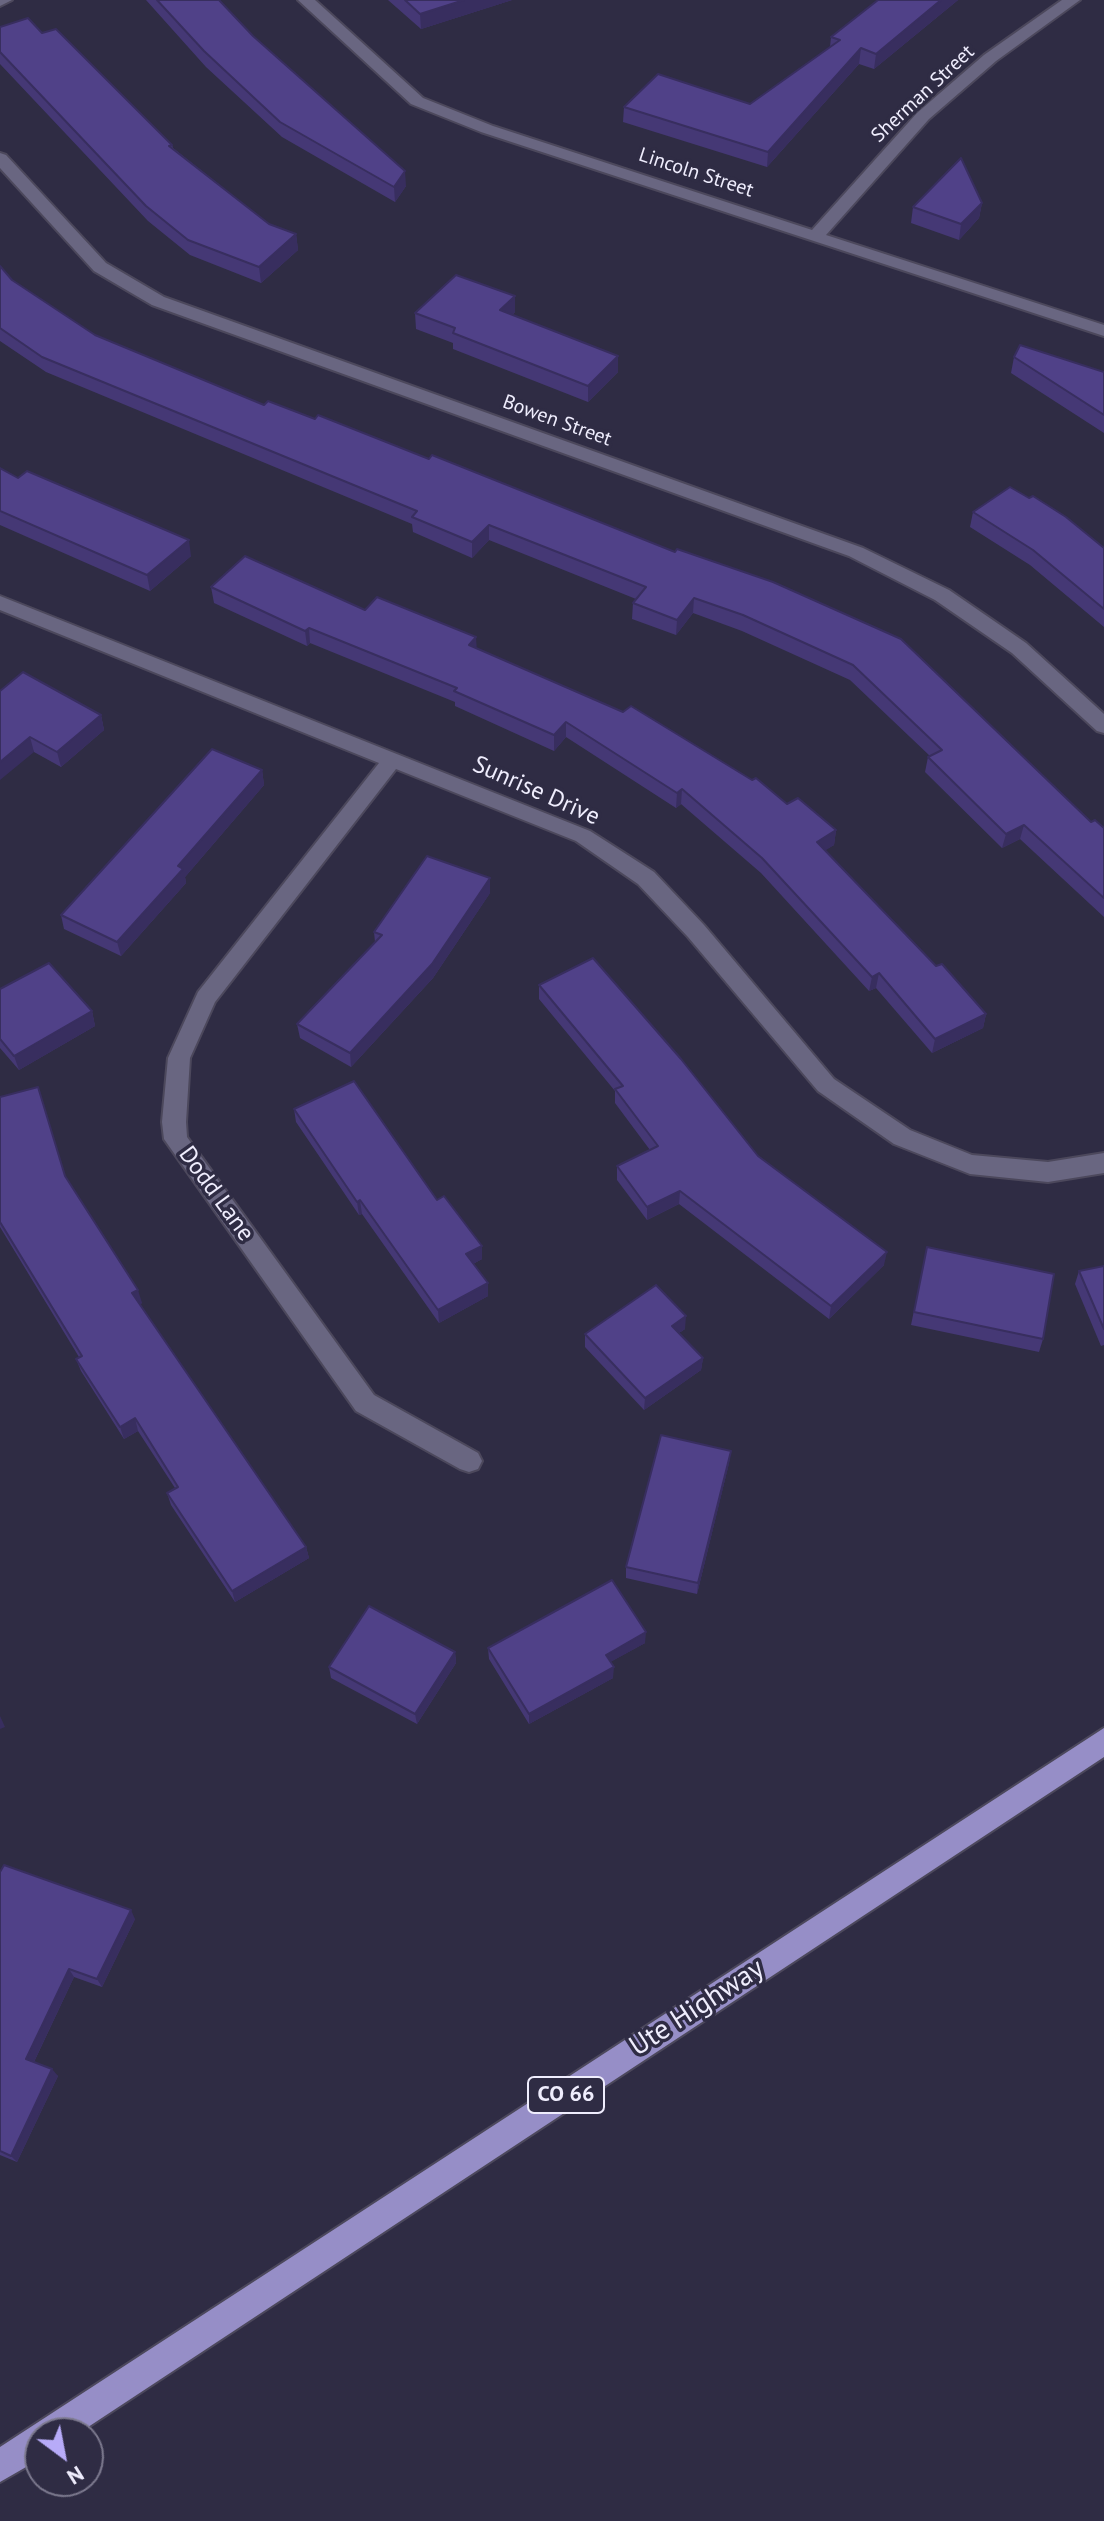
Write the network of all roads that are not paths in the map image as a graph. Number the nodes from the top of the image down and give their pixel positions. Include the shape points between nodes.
1 (306, 0) edge
2 (1072, 0) edge
3 (0, 158) edge
4 (817, 235) junction
5 (1104, 331) edge
6 (0, 603) edge
7 (1104, 726) edge
8 (393, 759) junction
9 (1104, 1163) edge
10 (469, 1461) dead end
11 (1104, 1741) edge
12 (74, 2417) edge
13 (24, 2450) edge
14 (0, 2466) edge

1 - 4 street, Lincoln Street via 417,101 487,129
2 - 4 street, Sherman Street via 934,106
3 - 7 street, Bowen Street via 100,267 158,301 856,552 942,595 1019,648
4 - 5 street, Lincoln Street
6 - 8 street, Sunrise Drive
8 - 9 street, Sunrise Drive via 583,836 646,878 826,1085 902,1137 970,1164 1048,1172
8 - 10 street, Dodd Lane via 206,998 179,1058 174,1122 176,1139 365,1403
11 - 12 main road, Ute Highway / CO 66
13 - 14 main road

